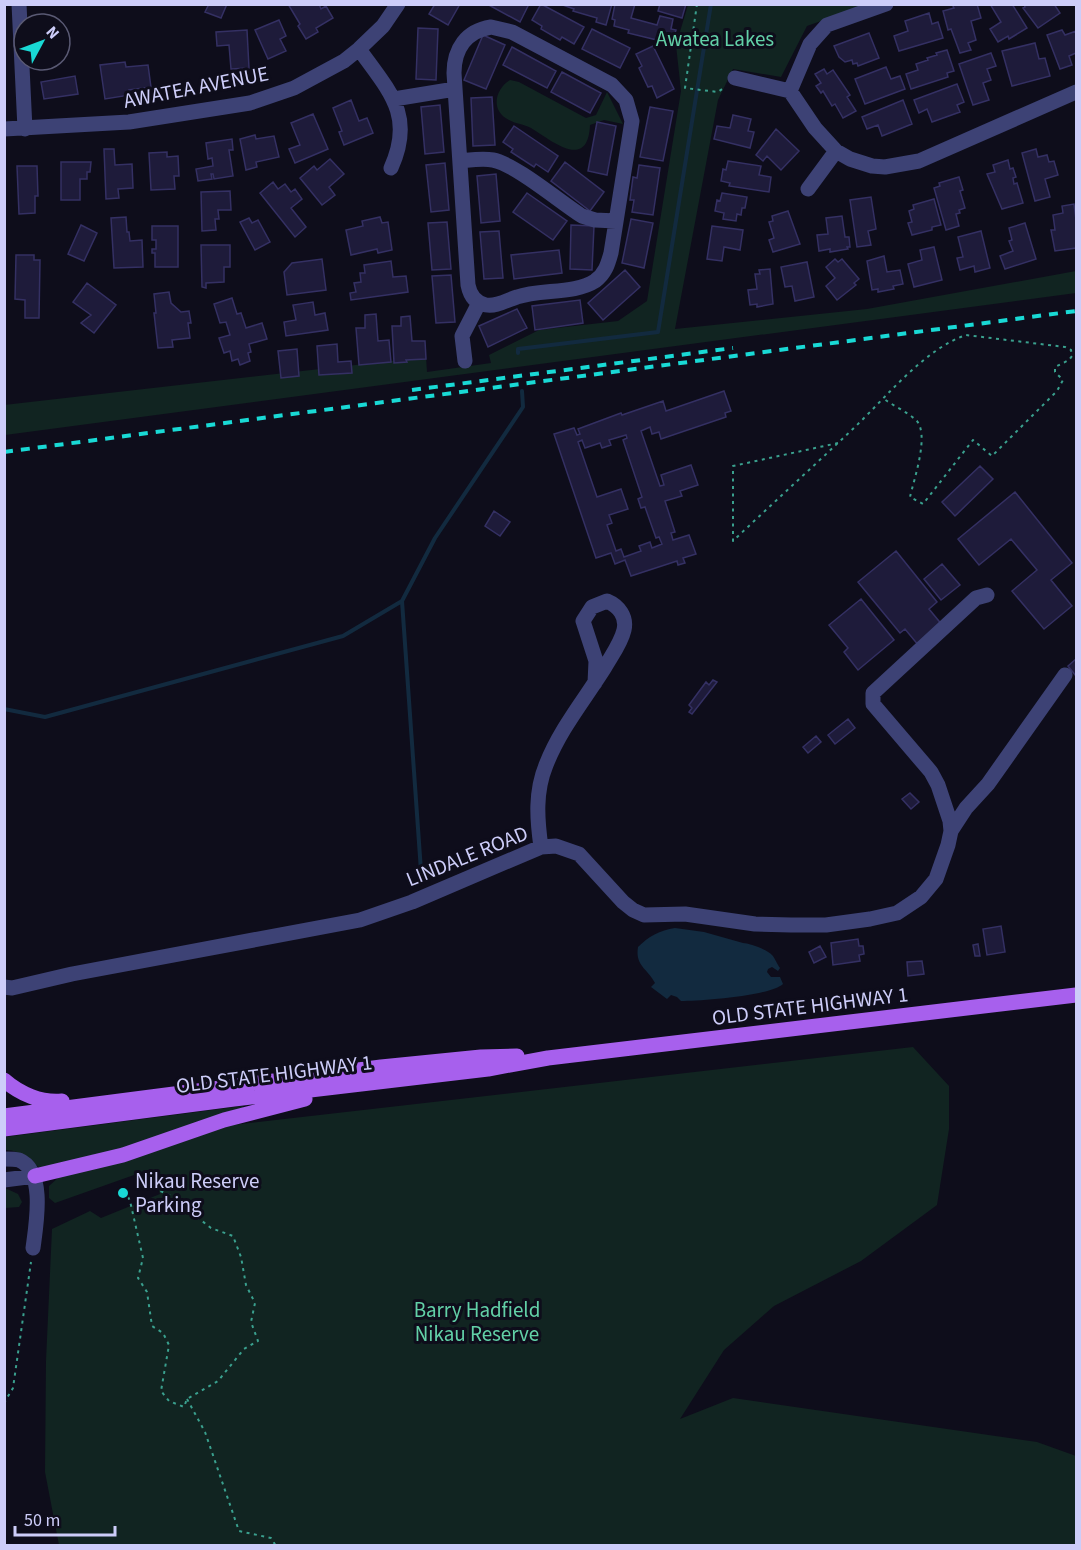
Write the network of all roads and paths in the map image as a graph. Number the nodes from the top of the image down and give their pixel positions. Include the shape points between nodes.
1 (18, 4) edge
2 (398, 4) edge
3 (697, 4) edge
4 (886, 4) edge
5 (359, 49) junction
6 (735, 78) joint
7 (455, 89) junction
8 (790, 91) junction
9 (1077, 92) edge
10 (394, 99) junction
11 (4, 129) edge
12 (25, 129) junction
13 (836, 151) junction
14 (460, 161) junction
15 (391, 168) dead end
16 (808, 189) dead end
17 (616, 220) junction
18 (479, 303) junction
19 (465, 361) dead end
20 (884, 399) junction
21 (838, 443) junction
22 (987, 595) dead end
23 (1065, 675) dead end
24 (595, 683) junction
25 (951, 831) junction
26 (541, 847) junction
27 (7, 989) edge
28 (1077, 996) edge
29 (548, 1058) junction
30 (349, 1071) junction
31 (4, 1080) edge
32 (378, 1083) junction
33 (4, 1116) edge
34 (4, 1129) edge
35 (4, 1159) edge
36 (35, 1176) junction
37 (4, 1180) edge
38 (149, 1182) dead end
39 (125, 1190) dead end
40 (33, 1248) joint
41 (187, 1399) junction
42 (4, 1403) edge
43 (276, 1545) edge

1 - 12 street
2 - 5 street, AWATEA AVENUE via 383,26
3 - 6 path via 685,88 718,92
4 - 8 street via 827,25 810,44
5 - 10 street
5 - 12 street, AWATEA AVENUE via 294,88 250,103 129,123
6 - 8 street
7 - 10 street
7 - 14 street
7 - 17 street via 454,61 459,46 475,31 491,27 512,32 616,87 627,100 632,121
8 - 13 street via 814,128
9 - 13 street via 919,161 872,166
10 - 15 street via 402,130 400,149
11 - 12 street, AWATEA AVENUE
13 - 16 street
14 - 17 street via 499,161 582,216
14 - 18 street via 468,285
17 - 18 street via 608,264 593,282 524,295 492,306
18 - 19 street via 462,336
20 - 20 path via 917,421 922,433 910,497 923,504 973,440 992,456 1057,391 1063,380 1055,367 1069,360 1071,350 966,335 943,346
20 - 21 path
21 - 21 path via 814,465 733,541 734,466
22 - 25 street via 975,598 872,695 876,708 934,776
23 - 25 street
24 - 24 street via 596,661 583,621 592,607 607,601 620,610 625,628
24 - 26 street via 555,744 541,777 537,808
25 - 26 street, LINDALE ROAD via 936,879 921,897 897,914 826,925 755,924 685,914 644,915 623,902 579,854 556,846
26 - 27 street, LINDALE ROAD via 360,920
28 - 29 main road, OLD STATE HIGHWAY 1
29 - 30 main road, OLD STATE HIGHWAY 1 via 481,1058
29 - 32 main road, OLD STATE HIGHWAY 1
30 - 31 main road via 55,1101 22,1094
30 - 33 main road, OLD STATE HIGHWAY 1
32 - 34 main road, OLD STATE HIGHWAY 1
32 - 36 main road via 259,1110 123,1155
35 - 36 street via 18,1160
36 - 37 street
36 - 40 street via 38,1217
38 - 41 path via 211,1228 233,1236 255,1303 251,1322 258,1341 244,1349 218,1381
39 - 41 path via 143,1258 138,1278 147,1292 152,1326 163,1333 169,1345 161,1391 169,1401 184,1407
40 - 42 path via 13,1388
41 - 43 path via 205,1432 239,1531 271,1538

